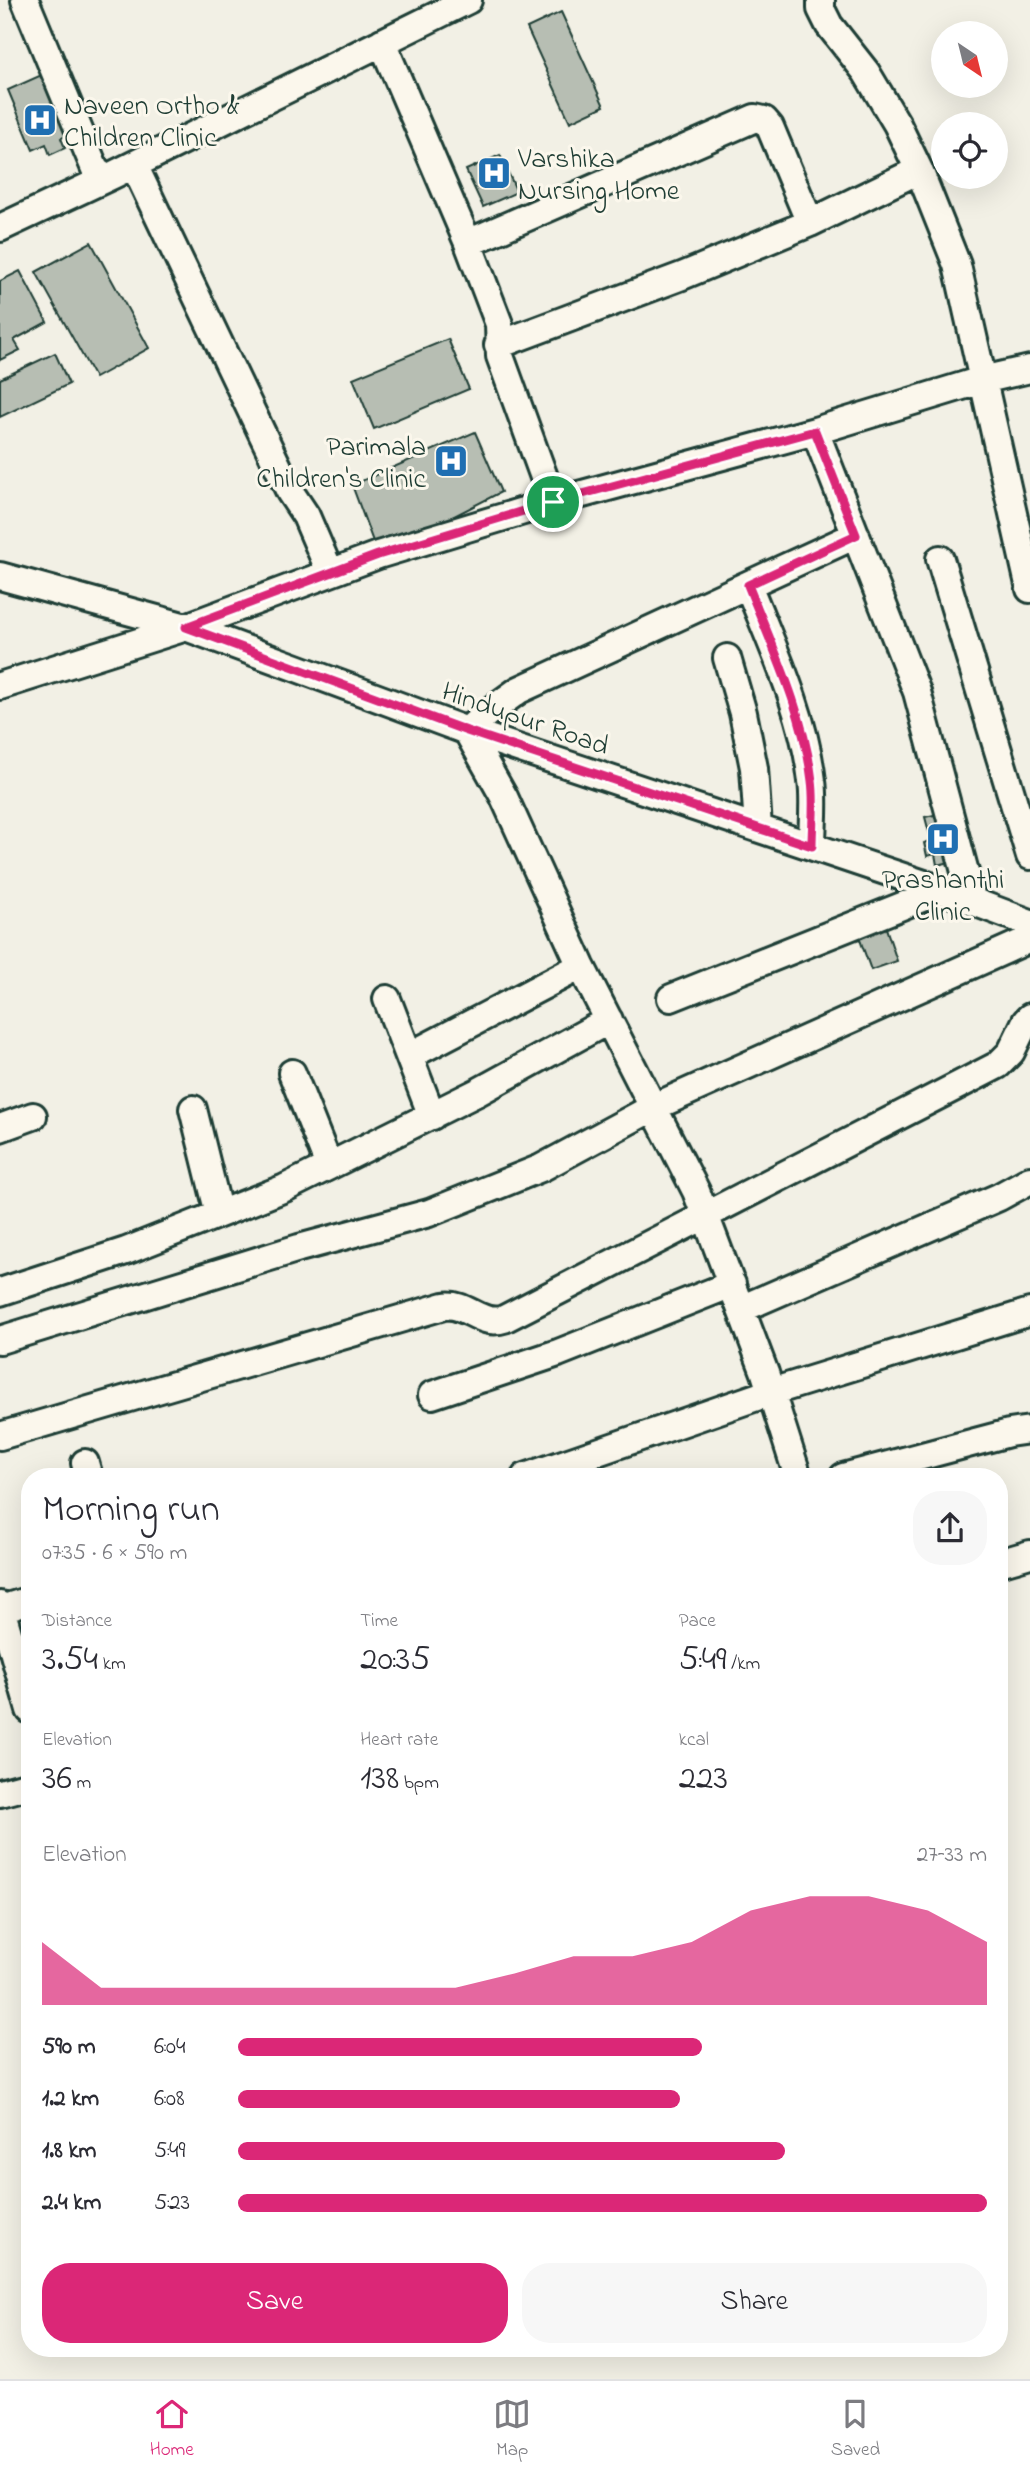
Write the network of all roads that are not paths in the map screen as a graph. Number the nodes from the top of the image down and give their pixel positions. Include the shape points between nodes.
1 (25, 0) edge
2 (821, 0) edge
3 (460, 2) edge
4 (382, 42) junction
5 (134, 164) junction
6 (919, 170) junction
7 (100, 181) junction
8 (810, 223) junction
9 (0, 228) edge
10 (468, 243) junction
11 (498, 345) junction
12 (1030, 369) edge
13 (982, 380) junction
14 (815, 431) junction
15 (553, 502) junction
16 (856, 535) junction
17 (940, 559) dead end
18 (330, 572) junction
19 (0, 576) edge
20 (748, 585) junction
21 (1030, 589) edge
22 (186, 627) junction
23 (727, 658) dead end
24 (0, 686) edge
25 (467, 731) junction
26 (758, 828) junction
27 (812, 846) junction
28 (1030, 856) edge
29 (942, 890) junction
30 (973, 902) junction
31 (1030, 923) edge
32 (1030, 939) edge
33 (581, 966) junction
34 (671, 998) dead end
35 (387, 999) dead end
36 (609, 1020) junction
37 (1029, 1023) edge
38 (409, 1056) junction
39 (292, 1073) dead end
40 (654, 1107) junction
41 (193, 1110) dead end
42 (432, 1115) junction
43 (33, 1116) dead end
44 (0, 1128) edge
45 (329, 1166) junction
46 (1030, 1180) edge
47 (219, 1214) junction
48 (705, 1215) junction
49 (0, 1292) edge
50 (737, 1296) junction
51 (1030, 1312) edge
52 (0, 1340) edge
53 (771, 1392) junction
54 (432, 1395) dead end
55 (1030, 1430) edge
56 (0, 1436) edge
57 (551, 1468) edge
58 (795, 1468) edge
59 (877, 1468) edge
60 (1030, 1554) edge
61 (1008, 1560) edge
62 (21, 1602) edge
63 (1, 1607) edge
64 (21, 1678) edge
65 (21, 1787) edge
66 (0, 1793) edge

1 - 7 street
2 - 6 street via 829,25 866,72
3 - 4 street
4 - 5 street
4 - 10 street
5 - 7 street
5 - 18 street
6 - 8 street
6 - 13 street via 957,265
7 - 9 street
8 - 10 street via 770,127 755,118
8 - 11 street
10 - 11 street via 499,324
11 - 15 street
12 - 13 street
13 - 14 street
13 - 21 street
14 - 15 street
14 - 16 street
15 - 18 street
16 - 20 street
16 - 30 street via 917,692
17 - 28 street
18 - 22 street
19 - 22 street, Hindupur Road
20 - 25 street via 519,690
20 - 27 street via 805,738 813,783
22 - 24 street
22 - 25 street, Hindupur Road
23 - 26 street via 754,768
25 - 26 street, Hindupur Road
25 - 33 street via 504,797
26 - 27 street, Hindupur Road
27 - 29 street, Hindupur Road
29 - 30 street, Hindupur Road
29 - 34 street
30 - 31 street, Hindupur Road
32 - 40 street
33 - 36 street
33 - 38 street
35 - 38 street
36 - 40 street
36 - 42 street
37 - 48 street via 998,1065
38 - 42 street
39 - 45 street
40 - 48 street
40 - 52 street via 541,1168 429,1213
41 - 47 street
42 - 45 street
43 - 44 street
45 - 47 street
46 - 50 street
47 - 49 street via 126,1251
48 - 50 street
48 - 56 street via 496,1321 454,1304 444,1306
50 - 53 street
50 - 54 street
51 - 53 street
53 - 57 street
53 - 58 street
55 - 59 street
60 - 61 street
62 - 63 street
63 - 64 street
65 - 66 street

